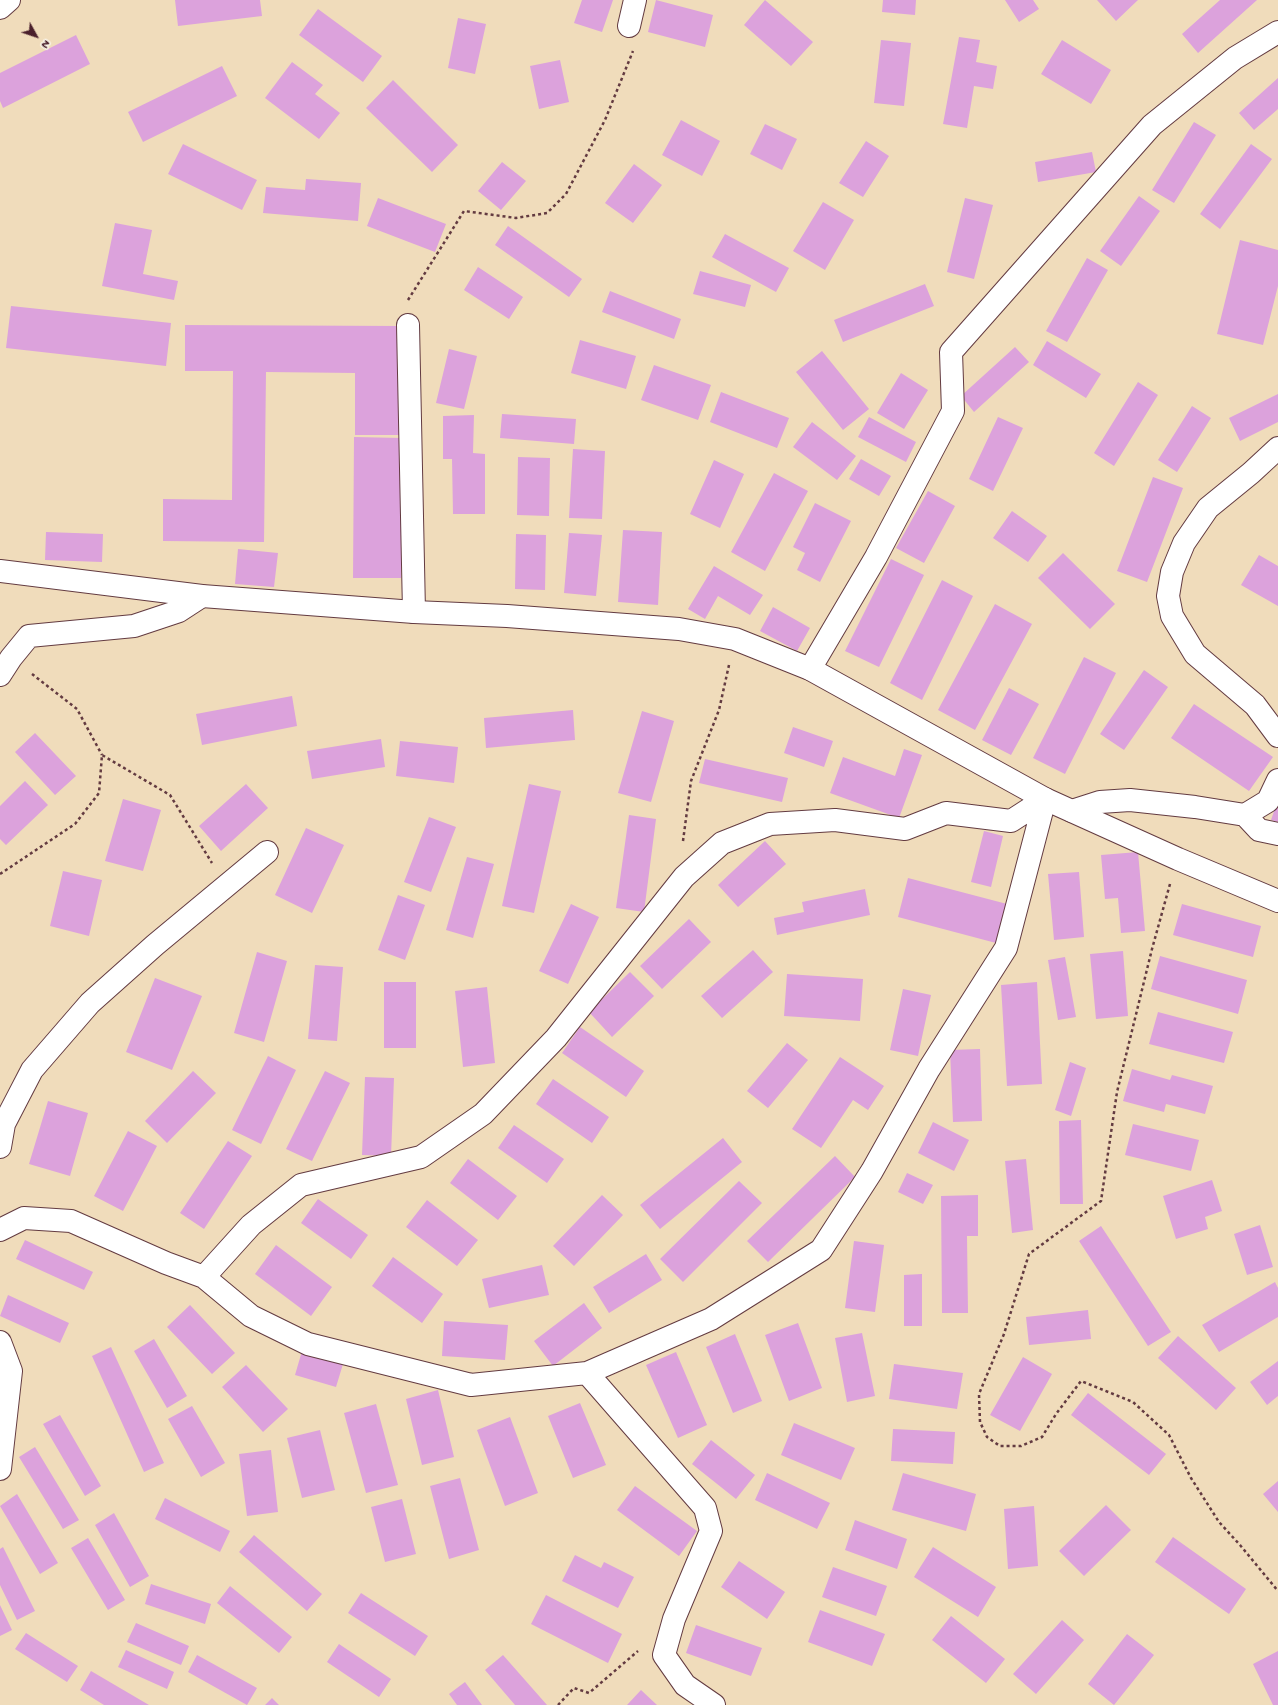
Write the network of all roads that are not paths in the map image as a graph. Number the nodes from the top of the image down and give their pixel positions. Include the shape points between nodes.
1 (9, 0) edge
2 (635, 0) edge
3 (0, 8) edge
4 (629, 26) road end
5 (1278, 32) edge
6 (408, 325) road end
7 (1278, 448) edge
8 (0, 572) edge
9 (202, 596) junction
10 (414, 612) junction
11 (5, 666) edge
12 (810, 669) junction
13 (1278, 736) edge
14 (1278, 780) edge
15 (1045, 799) junction
16 (1072, 811) junction
17 (1245, 815) junction
18 (1278, 834) edge
19 (267, 852) dead end
20 (1278, 902) edge
21 (0, 1147) edge
22 (0, 1230) edge
23 (204, 1277) junction
24 (0, 1342) edge
25 (588, 1373) junction
26 (0, 1469) edge
27 (714, 1705) edge

1 - 3 street
2 - 4 street
5 - 12 street via 1235,58 1152,125 951,352 953,411 876,557
6 - 10 street
7 - 13 street via 1252,473 1208,508 1184,543 1172,572 1168,596 1172,616 1194,654 1255,705
8 - 9 street
9 - 10 street
9 - 11 street via 179,611 134,626 29,636
10 - 12 street via 679,629 734,639
12 - 15 street
14 - 17 street via 1268,801
15 - 16 street
15 - 23 street via 1011,821 946,813 905,829 835,820 770,824 722,843 684,877 556,1038 483,1114 421,1157 302,1186 251,1225
15 - 25 street via 1006,948 929,1069 872,1171 821,1250 711,1319
16 - 17 street via 1100,802 1130,800
16 - 20 street
17 - 18 street via 1259,830
19 - 21 street via 90,1003 32,1070 4,1124
22 - 23 street via 24,1218 71,1221
23 - 25 street via 251,1316 308,1344 471,1385
24 - 26 street via 11,1372
25 - 27 street via 704,1508 710,1531 674,1619 664,1655 685,1685

